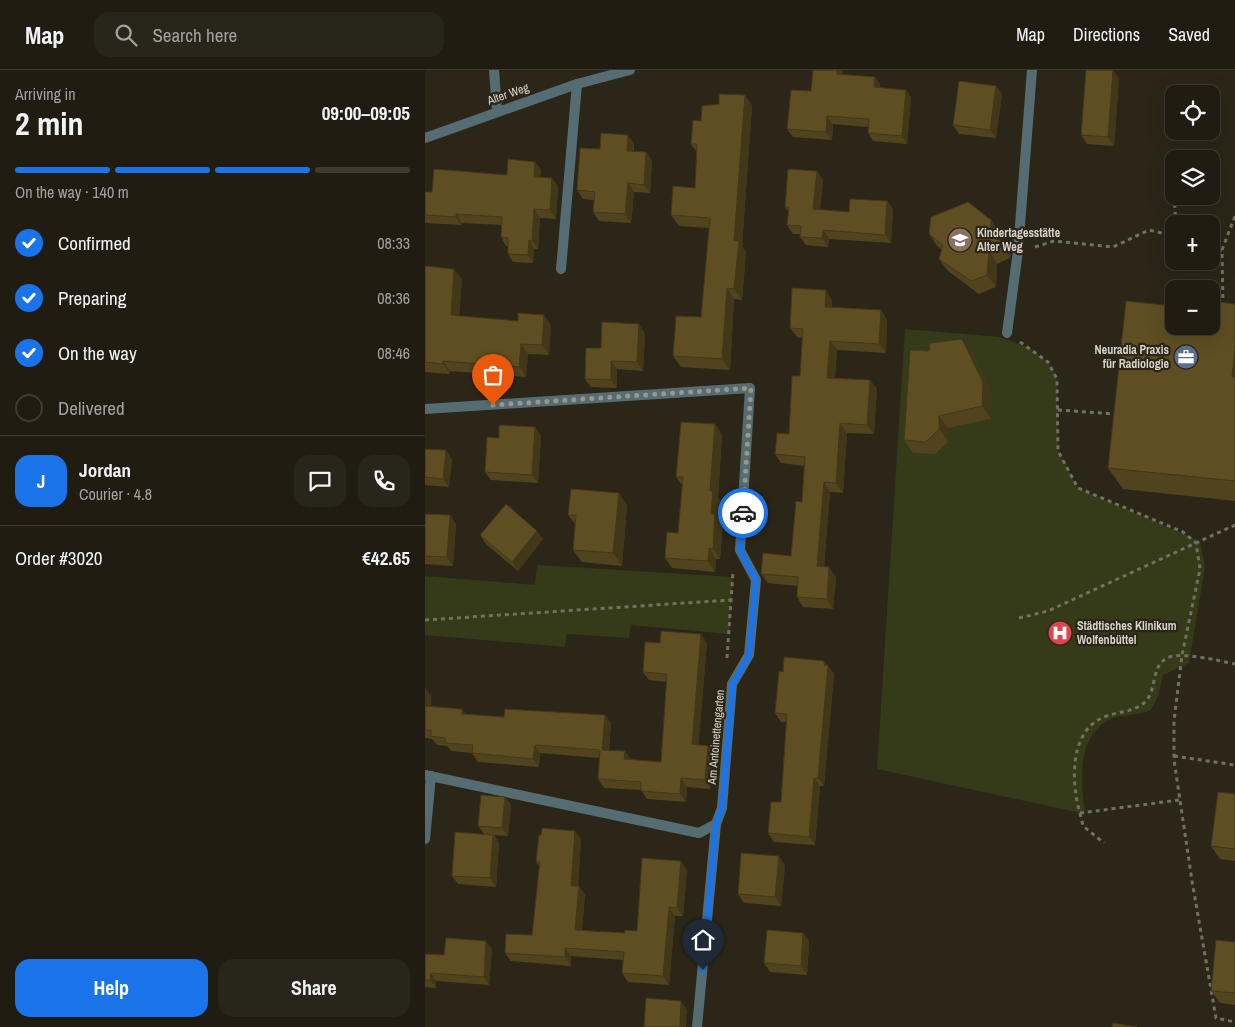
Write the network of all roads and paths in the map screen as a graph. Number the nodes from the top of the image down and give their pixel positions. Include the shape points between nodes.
1 (494, 70) edge
2 (630, 70) edge
3 (1032, 70) edge
4 (577, 84) junction
5 (497, 111) junction
6 (425, 138) edge
7 (1235, 216) edge
8 (1165, 234) edge
9 (1222, 250) joint
10 (1018, 251) junction
11 (561, 269) dead end
12 (1223, 314) edge
13 (1007, 333) joint
14 (425, 409) edge
15 (1057, 410) junction
16 (1122, 415) edge
17 (1235, 525) edge
18 (1196, 543) junction
19 (740, 550) junction
20 (731, 600) junction
21 (1019, 618) dead end
22 (425, 620) edge
23 (1182, 656) junction
24 (1235, 664) edge
25 (733, 684) junction
26 (1174, 756) junction
27 (1235, 765) edge
28 (428, 776) edge
29 (1179, 800) junction
30 (1080, 813) junction
31 (716, 824) junction
32 (425, 839) edge
33 (1104, 843) dead end
34 (1235, 1022) edge
35 (697, 1027) edge

1 - 5 street
2 - 4 street, Alter Weg
3 - 10 street
4 - 5 street, Alter Weg
4 - 11 street
5 - 6 street, Alter Weg
7 - 9 path
8 - 10 path via 1149,230 1113,247 1054,241
9 - 12 path
10 - 13 street
13 - 15 path via 1048,362 1057,380
14 - 19 street via 751,388
15 - 16 path
15 - 18 path via 1059,450 1078,488 1183,532
17 - 18 path
18 - 21 path via 1048,611
18 - 23 path via 1200,569
19 - 20 path via 733,566
19 - 25 street, Am Antoinettengarten via 756,580 749,655
20 - 22 path
20 - 25 path via 727,671
23 - 24 path
23 - 26 path via 1174,721
23 - 30 path via 1167,657 1158,666 1147,700 1138,708 1103,717 1087,730 1078,746 1075,768
25 - 31 street, Am Antoinettengarten via 722,808
26 - 27 path
26 - 29 path
28 - 31 street via 699,833
28 - 32 street
29 - 30 path
29 - 34 path via 1216,1018
30 - 33 path via 1083,826
31 - 35 street, Am Antoinettengarten

